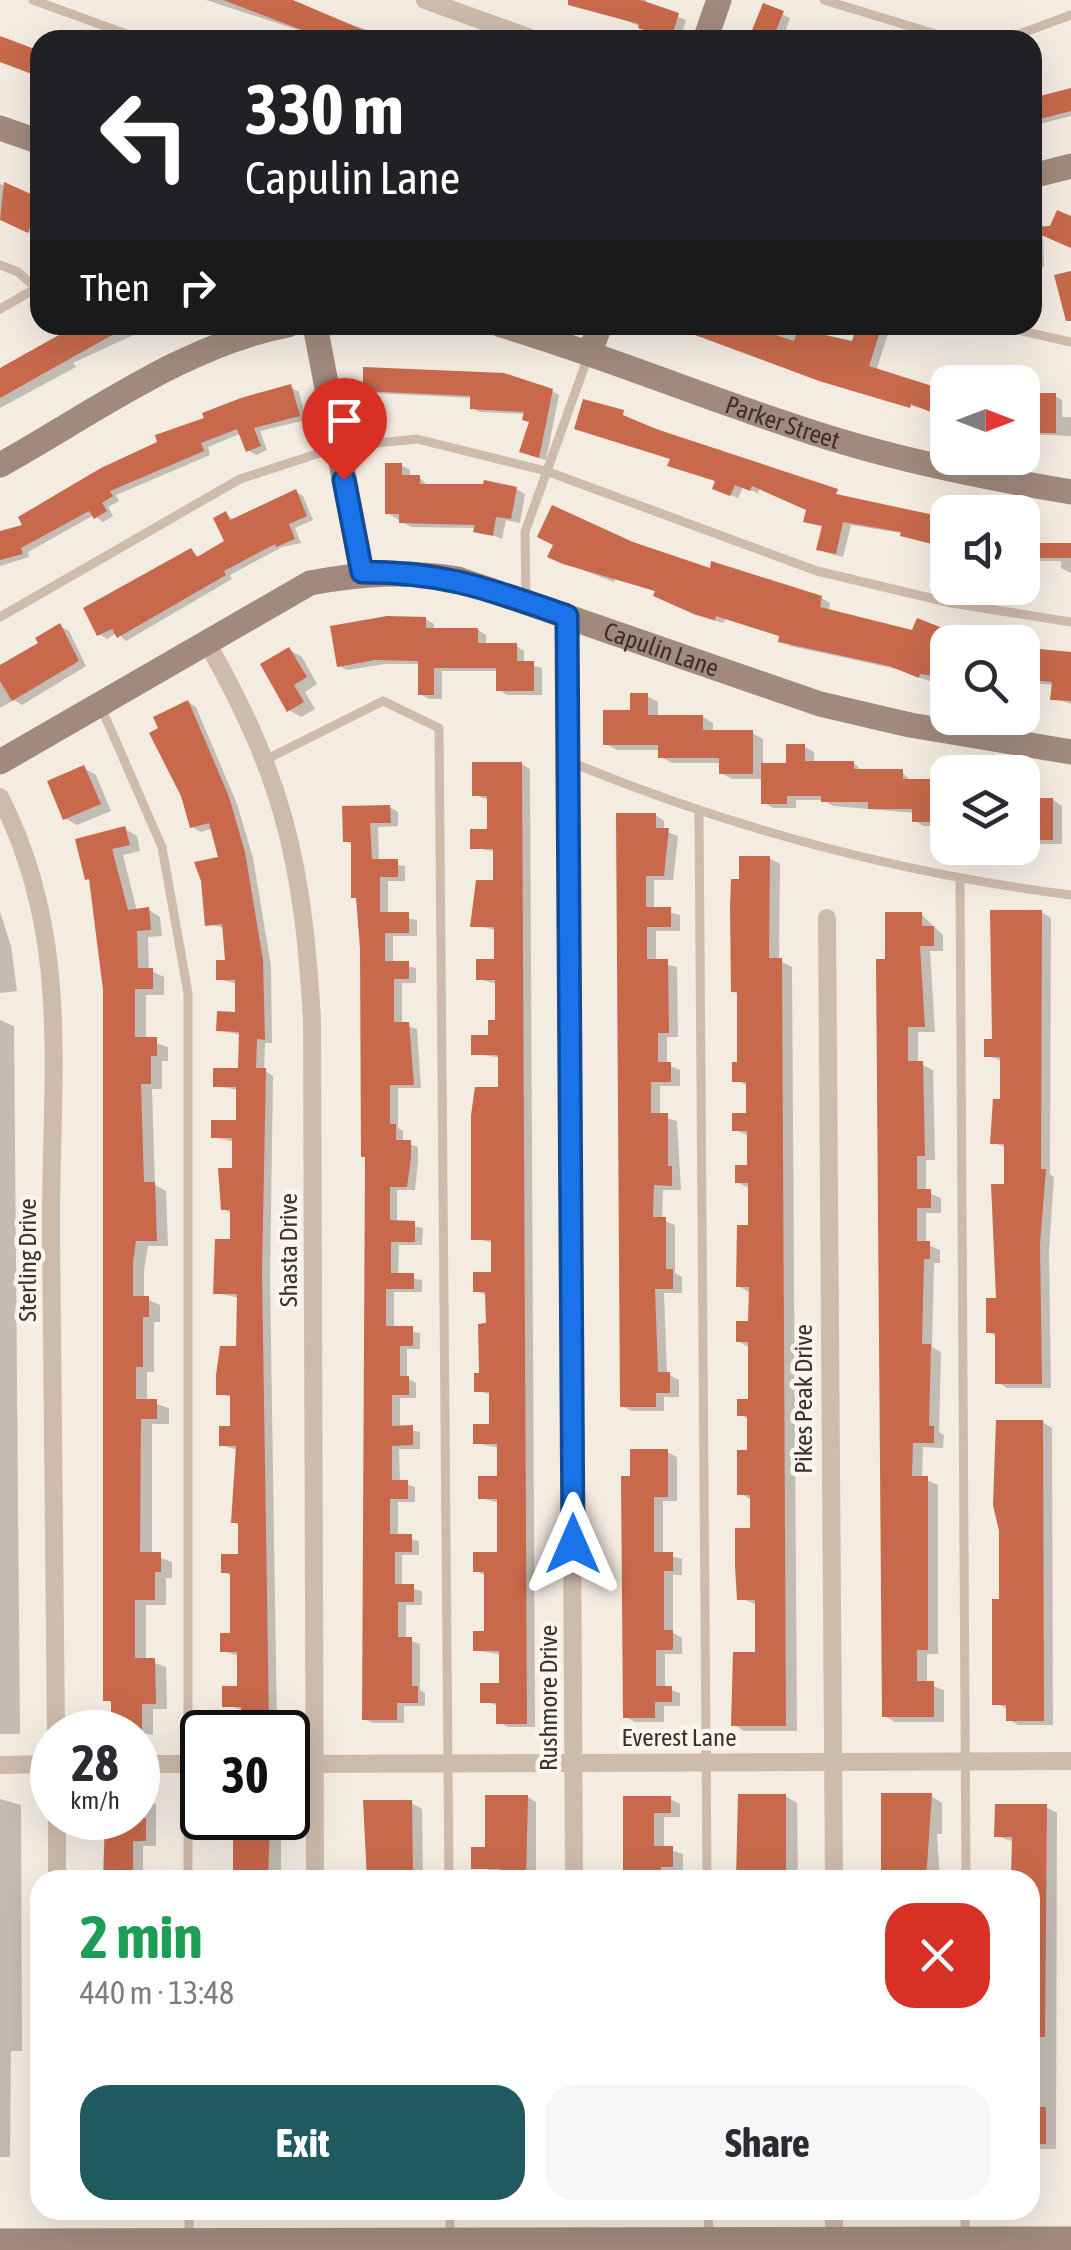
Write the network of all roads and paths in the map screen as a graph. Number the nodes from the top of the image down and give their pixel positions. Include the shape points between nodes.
1 (32, 0) edge
2 (425, 0) edge
3 (719, 0) edge
4 (824, 0) edge
5 (1071, 15) edge
6 (115, 30) edge
7 (508, 30) edge
8 (708, 30) edge
9 (922, 30) edge
10 (1030, 30) edge
11 (0, 128) edge
12 (30, 138) edge
13 (1071, 166) edge
14 (1042, 173) edge
15 (0, 265) edge
16 (30, 281) edge
17 (30, 292) edge
18 (0, 309) edge
19 (1042, 333) edge
20 (250, 335) edge
21 (317, 335) edge
22 (534, 335) edge
23 (596, 335) edge
24 (1068, 337) edge
25 (590, 352) junction
26 (338, 447) junction
27 (0, 465) edge
28 (546, 471) junction
29 (1071, 492) edge
30 (362, 572) junction
31 (526, 602) junction
32 (567, 616) junction
33 (0, 617) edge
34 (1071, 622) edge
35 (206, 640) junction
36 (99, 702) junction
37 (1071, 752) edge
38 (267, 759) junction
39 (568, 761) junction
40 (0, 762) edge
41 (0, 796) edge
42 (699, 814) junction
43 (960, 881) junction
44 (1071, 895) edge
45 (828, 918) dead end
46 (56, 1710) edge
47 (195, 1710) edge
48 (966, 1761) junction
49 (1071, 1761) edge
50 (706, 1762) junction
51 (834, 1762) junction
52 (448, 1763) junction
53 (573, 1763) junction
54 (30, 1764) edge
55 (310, 1764) edge
56 (315, 1764) junction
57 (0, 1765) edge
58 (56, 1840) edge
59 (190, 1840) edge
60 (57, 1870) edge
61 (189, 1870) edge
62 (315, 1870) edge
63 (449, 1870) edge
64 (574, 1870) edge
65 (706, 1870) edge
66 (834, 1870) edge
67 (966, 1870) edge
68 (190, 2220) edge
69 (450, 2220) edge
70 (834, 2220) edge
71 (966, 2220) edge
72 (834, 2239) junction
73 (1071, 2239) edge
74 (450, 2240) junction
75 (0, 2241) edge
76 (190, 2241) junction
77 (721, 2243) edge
78 (399, 2245) edge
79 (965, 2245) edge

1 - 6 lane
2 - 7 street
3 - 8 main road
4 - 9 lane
5 - 10 lane
11 - 12 main road
13 - 14 main road
15 - 16 lane
17 - 18 lane
19 - 24 lane
20 - 27 main road via 178,366
21 - 26 main road
22 - 25 main road, Parker Street
23 - 25 main road
25 - 28 lane
25 - 29 main road, Parker Street via 836,440 935,468
26 - 28 lane via 417,439
26 - 30 main road
26 - 33 lane via 240,479
28 - 31 lane via 525,532
28 - 34 lane via 818,572 951,604
30 - 31 main road, Capulin Lane via 458,579
30 - 35 main road, Capulin Lane via 310,583
31 - 32 main road, Capulin Lane
32 - 37 main road, Capulin Lane via 820,704
32 - 39 street, Rushmore Drive
35 - 36 main road, Capulin Lane
35 - 38 street, Shasta Drive
36 - 40 main road, Capulin Lane
36 - 47 lane via 162,848 188,993
38 - 52 lane via 383,701 439,728
38 - 56 street, Shasta Drive via 291,833 306,918 312,1020
39 - 42 lane
39 - 53 street, Rushmore Drive
41 - 46 street, Sterling Drive via 38,888 54,1000
42 - 43 lane
42 - 50 lane
43 - 44 lane
43 - 48 lane
45 - 51 street, Pikes Peak Drive
48 - 49 street, Everest Lane
48 - 51 street, Everest Lane
48 - 67 lane
50 - 51 street, Everest Lane
50 - 53 street, Everest Lane
50 - 65 lane
51 - 66 street, Pikes Peak Drive
52 - 53 street, Everest Lane
52 - 56 street, Everest Lane
52 - 63 lane
53 - 64 street, Rushmore Drive
54 - 57 street
55 - 56 street, Everest Lane
56 - 62 street, Shasta Drive
58 - 60 street
59 - 61 lane
68 - 76 lane
69 - 74 lane
70 - 72 street
71 - 79 lane
72 - 77 main road
72 - 79 main road
73 - 79 main road
74 - 77 main road
74 - 78 main road
75 - 76 main road
76 - 78 main road

